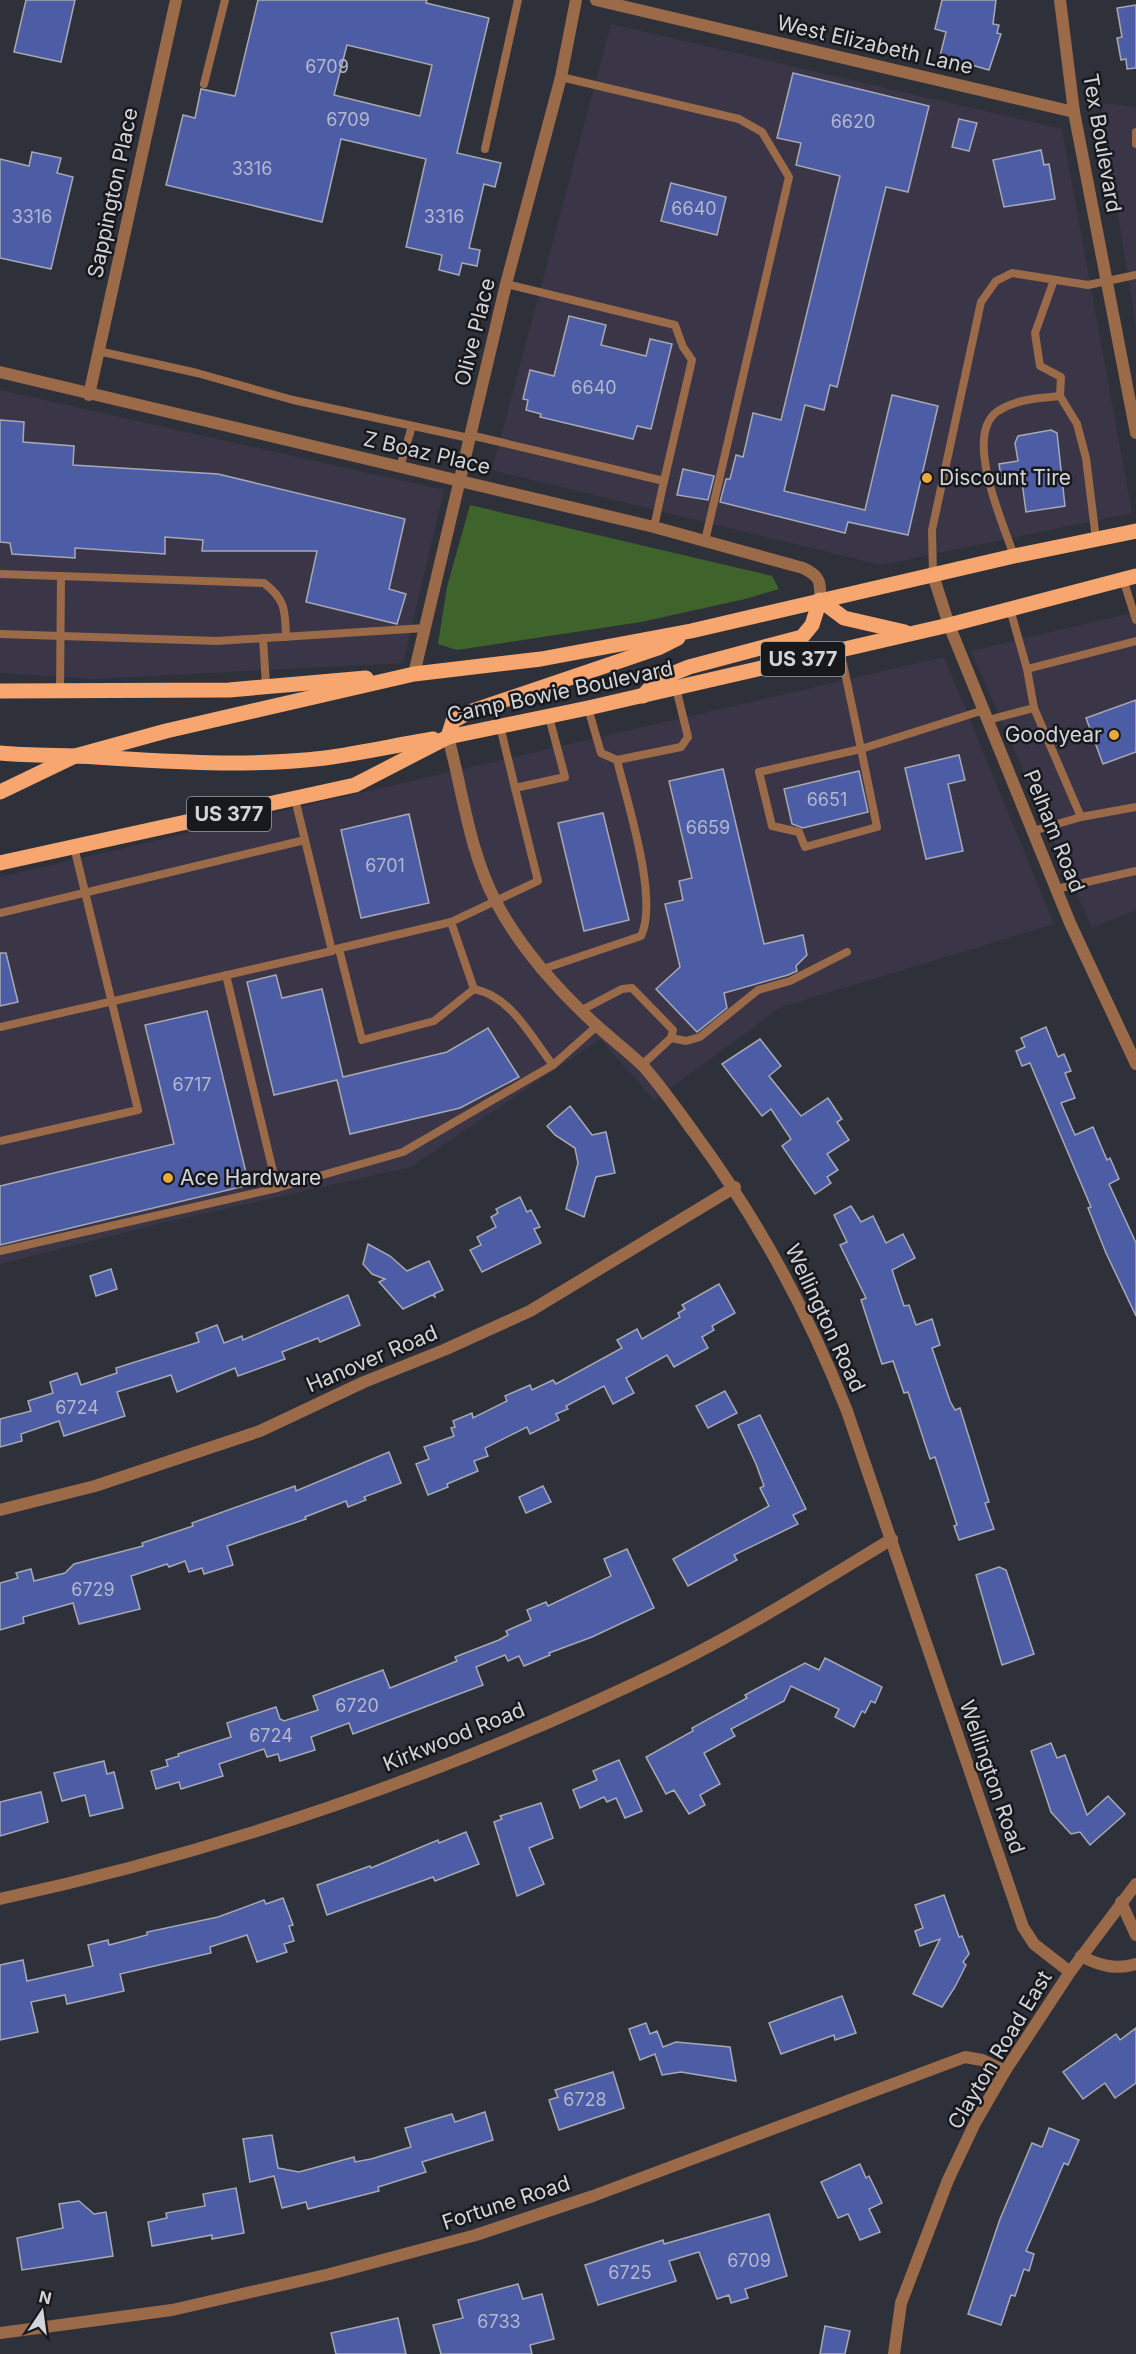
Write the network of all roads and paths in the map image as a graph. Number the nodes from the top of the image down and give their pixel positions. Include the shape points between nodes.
1 (176, 0) edge
2 (225, 0) edge
3 (518, 0) edge
4 (576, 0) edge
5 (596, 0) edge
6 (1060, 0) edge
7 (561, 77) junction
8 (204, 84) dead end
9 (1074, 112) junction
10 (1136, 132) edge
11 (1136, 144) edge
12 (485, 149) dead end
13 (1136, 275) edge
14 (1053, 280) junction
15 (1107, 282) junction
16 (506, 284) junction
17 (98, 351) junction
18 (0, 372) edge
19 (89, 395) junction
20 (1060, 396) junction
21 (412, 426) junction
22 (1136, 433) edge
23 (469, 436) junction
24 (400, 467) junction
25 (461, 481) junction
26 (663, 481) junction
27 (654, 527) junction
28 (1136, 531) edge
29 (1096, 539) junction
30 (705, 541) junction
31 (1014, 556) junction
32 (0, 574) edge
33 (933, 575) junction
34 (62, 576) junction
35 (1130, 578) edge
36 (820, 600) junction
37 (1010, 609) junction
38 (1136, 620) edge
39 (949, 626) junction
40 (425, 628) junction
41 (691, 631) junction
42 (0, 634) edge
43 (913, 634) junction
44 (60, 636) junction
45 (286, 637) junction
46 (262, 638) junction
47 (1136, 641) edge
48 (840, 650) junction
49 (1027, 669) junction
50 (414, 674) junction
51 (266, 686) junction
52 (676, 688) junction
53 (0, 691) edge
54 (60, 692) junction
55 (643, 696) junction
56 (588, 708) junction
57 (1034, 708) junction
58 (986, 715) junction
59 (549, 717) junction
60 (500, 726) junction
61 (448, 737) junction
62 (861, 749) junction
63 (0, 753) edge
64 (75, 756) junction
65 (617, 760) junction
66 (515, 788) junction
67 (0, 792) edge
68 (295, 799) junction
69 (1136, 807) edge
70 (1081, 818) junction
71 (1033, 831) junction
72 (305, 840) junction
73 (74, 847) junction
74 (0, 863) edge
75 (1136, 871) edge
76 (1056, 889) junction
77 (84, 892) junction
78 (496, 902) junction
79 (0, 913) edge
80 (451, 922) junction
81 (335, 950) junction
82 (847, 952) dead end
83 (540, 970) junction
84 (226, 975) junction
85 (474, 988) junction
86 (110, 1003) junction
87 (580, 1011) junction
88 (597, 1026) junction
89 (0, 1027) edge
90 (671, 1038) junction
91 (1136, 1064) edge
92 (553, 1065) junction
93 (642, 1065) junction
94 (0, 1141) edge
95 (735, 1187) junction
96 (277, 1188) junction
97 (0, 1251) edge
98 (0, 1510) edge
99 (892, 1539) junction
100 (1136, 1884) edge
101 (0, 1899) edge
102 (1120, 1902) junction
103 (1136, 1935) edge
104 (1082, 1956) junction
105 (1136, 1964) edge
106 (1070, 1972) junction
107 (1005, 2071) junction
108 (0, 2333) edge
109 (894, 2354) edge

1 - 17 street, Sappington Place
2 - 8 lane
3 - 12 lane
4 - 7 street, Olive Place
5 - 9 street, West Elizabeth Lane
6 - 9 street, Tex Boulevard
7 - 16 street, Olive Place
7 - 30 lane via 739,119 762,132 789,177
9 - 15 street, Tex Boulevard
10 - 11 lane
13 - 15 lane
14 - 15 lane via 1088,285
14 - 20 lane via 1035,333 1040,366 1061,377
14 - 33 lane via 1012,273 996,281 981,302 932,530
15 - 22 street, Tex Boulevard
16 - 23 street, Olive Place
16 - 26 lane via 675,325 692,360
17 - 19 street, Sappington Place
17 - 21 lane
18 - 19 street, Z Boaz Place
19 - 24 street, Z Boaz Place
20 - 29 lane via 1077,424 1086,458
20 - 31 lane via 1017,401 995,413 986,429 988,484
21 - 23 lane
21 - 24 lane
23 - 25 street, Olive Place
23 - 26 lane
24 - 25 street, Z Boaz Place
25 - 27 street, Z Boaz Place
25 - 40 street, Olive Place
26 - 27 lane
27 - 30 street, Z Boaz Place
28 - 29 main road, Camp Bowie Boulevard / US 377
29 - 31 main road, Camp Bowie Boulevard / US 377
30 - 36 street, Z Boaz Place via 815,574 821,581
31 - 33 main road, Camp Bowie Boulevard / US 377
32 - 34 lane
33 - 36 main road, Camp Bowie Boulevard / US 377
33 - 39 street, Pelham Road
34 - 44 lane
34 - 45 lane via 264,584 277,593 285,609
35 - 37 main road, Camp Bowie Boulevard / US 377
35 - 38 lane
36 - 41 main road, Camp Bowie Boulevard / US 377
36 - 43 main road via 844,618
36 - 55 main road via 812,625 802,637 689,668 657,680
37 - 39 main road, Camp Bowie Boulevard / US 377
37 - 49 lane
39 - 43 main road, Camp Bowie Boulevard / US 377
39 - 58 street, Pelham Road
40 - 45 lane
40 - 50 street, Olive Place
41 - 50 main road, Camp Bowie Boulevard / US 377 via 541,660
41 - 61 main road via 658,648 468,712 453,722
42 - 44 lane
43 - 48 main road, Camp Bowie Boulevard / US 377
44 - 46 lane via 217,641
44 - 54 lane
45 - 46 lane
46 - 51 lane
47 - 49 lane
48 - 52 main road, Camp Bowie Boulevard / US 377
48 - 62 lane
49 - 57 lane
50 - 51 main road
50 - 64 main road, Camp Bowie Boulevard / US 377
51 - 54 main road
52 - 55 main road, Camp Bowie Boulevard / US 377
52 - 65 lane via 688,737 681,747
53 - 54 main road
55 - 56 main road, Camp Bowie Boulevard / US 377
56 - 59 main road, Camp Bowie Boulevard / US 377
56 - 65 lane via 601,753
57 - 58 lane
57 - 70 lane
58 - 62 lane
58 - 71 street, Pelham Road
59 - 60 main road, Camp Bowie Boulevard / US 377
59 - 66 lane via 565,777
60 - 61 main road, Camp Bowie Boulevard / US 377
60 - 66 lane
61 - 64 main road via 324,758 282,761 193,763
61 - 68 main road, Camp Bowie Boulevard / US 377 via 355,785
61 - 78 street, Wellington Road via 477,859
62 - 62 lane via 877,827 805,847 799,832 772,825 759,771
63 - 64 main road
64 - 67 main road, Camp Bowie Boulevard / US 377
65 - 83 lane via 647,893 646,925 641,936
66 - 78 lane via 538,881
68 - 72 lane
68 - 73 main road, Camp Bowie Boulevard / US 377
69 - 70 lane
70 - 71 lane
71 - 76 street, Pelham Road
72 - 77 lane
72 - 81 lane
73 - 74 main road, Camp Bowie Boulevard / US 377
73 - 77 lane
75 - 76 lane
76 - 91 street, Pelham Road
77 - 79 lane
77 - 86 lane
78 - 80 lane
78 - 83 street, Wellington Road
80 - 81 lane
80 - 85 lane
81 - 84 lane
81 - 85 lane via 362,1040 434,1021
82 - 90 lane via 790,981 758,990 700,1037 686,1041
83 - 87 street, Wellington Road
84 - 86 lane
84 - 96 lane
85 - 92 lane via 490,992 506,1004
86 - 89 lane
86 - 94 lane via 138,1110
87 - 88 street, Wellington Road
87 - 90 lane via 622,989 632,988 673,1030
88 - 92 lane
88 - 93 street, Wellington Road
90 - 93 lane
92 - 96 lane via 403,1152
93 - 95 street, Wellington Road
95 - 98 street, Hanover Road via 530,1311 260,1431 95,1486
95 - 99 street, Wellington Road via 792,1285 820,1343
96 - 97 lane
99 - 101 street, Kirkwood Road via 775,1610 669,1667 468,1755 357,1797 194,1849
99 - 106 street, Wellington Road via 1023,1927 1034,1944
100 - 102 street, Clayton Road East
102 - 103 street
102 - 104 street, Clayton Road East
104 - 105 street via 1099,1966 1124,1968
104 - 106 street, Clayton Road East
106 - 107 street, Clayton Road East
107 - 108 street, Fortune Road via 965,2057 593,2196 476,2235 330,2274 171,2310
107 - 109 street, Clayton Road East via 970,2133 929,2229 901,2302

